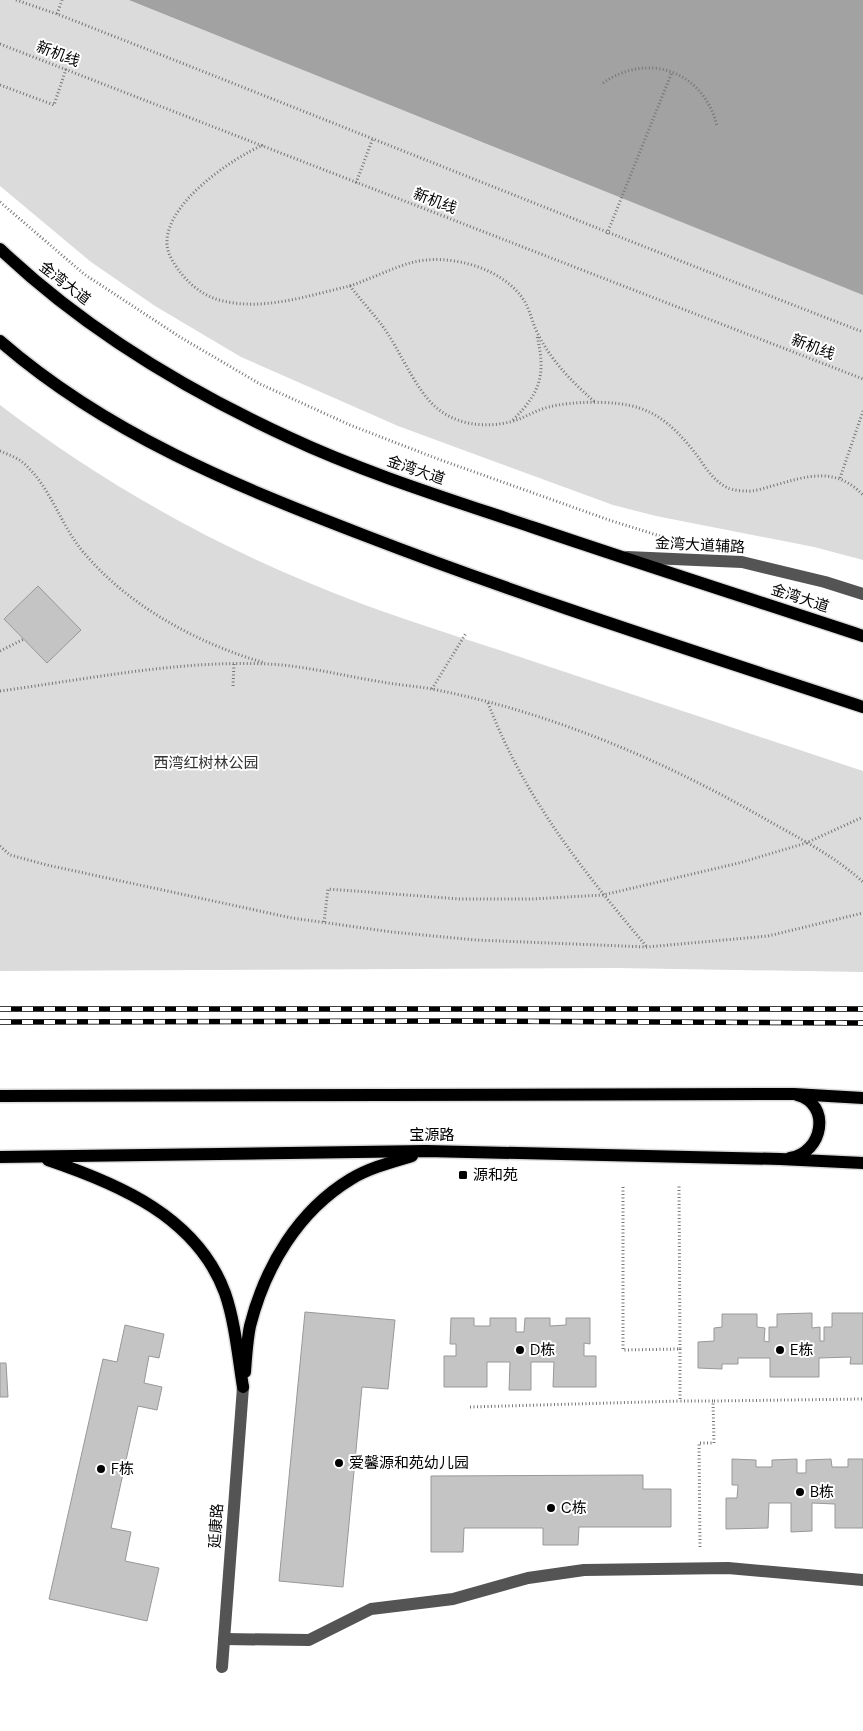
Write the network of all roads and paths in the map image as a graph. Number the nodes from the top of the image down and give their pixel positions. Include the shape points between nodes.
1 (16, 0) edge
2 (62, 0) edge
3 (57, 14) junction
4 (0, 44) edge
5 (66, 69) junction
6 (672, 72) junction
7 (603, 83) dead end
8 (0, 85) edge
9 (717, 126) dead end
10 (372, 138) junction
11 (263, 145) junction
12 (356, 183) junction
13 (0, 202) edge
14 (607, 234) junction
15 (0, 249) edge
16 (350, 286) junction
17 (536, 330) junction
18 (863, 332) edge
19 (0, 341) edge
20 (863, 379) edge
21 (596, 404) junction
22 (863, 411) edge
23 (510, 422) junction
24 (0, 451) edge
25 (840, 478) junction
26 (863, 496) edge
27 (671, 540) dead end
28 (622, 557) junction
29 (863, 594) edge
30 (466, 633) dead end
31 (863, 636) edge
32 (24, 639) dead end
33 (0, 651) edge
34 (234, 664) junction
35 (270, 664) junction
36 (233, 686) dead end
37 (432, 689) junction
38 (0, 691) edge
39 (488, 703) junction
40 (863, 707) edge
41 (863, 817) edge
42 (806, 843) junction
43 (0, 846) edge
44 (863, 882) edge
45 (603, 895) junction
46 (863, 913) edge
47 (324, 922) junction
48 (647, 947) junction
49 (794, 1094) junction
50 (0, 1096) edge
51 (863, 1098) edge
52 (426, 1151) junction
53 (38, 1156) junction
54 (0, 1157) edge
55 (780, 1159) junction
56 (863, 1163) edge
57 (679, 1186) dead end
58 (623, 1187) dead end
59 (680, 1349) junction
60 (243, 1387) junction
61 (863, 1399) edge
62 (680, 1401) junction
63 (713, 1401) junction
64 (470, 1407) dead end
65 (700, 1547) dead end
66 (863, 1580) edge
67 (224, 1639) junction
68 (222, 1667) dead end

1 - 3 path
2 - 3 path
3 - 10 path
4 - 5 path, 新机线
5 - 8 path via 54,105
5 - 11 path, 新机线
6 - 7 path via 652,68 631,70
6 - 9 path via 698,89 711,107
6 - 14 path
10 - 12 path
10 - 14 path
11 - 12 path, 新机线
11 - 16 path via 220,168 185,203 172,222 167,241 171,258 190,284 207,296 225,302 261,305
12 - 20 path, 新机线
13 - 27 path via 84,274 180,337 260,384 350,425
14 - 18 path
15 - 28 main road, 金湾大道 via 56,298 124,346 212,399 280,433 378,474
16 - 17 path via 412,262 439,260 472,265 494,272 513,286 525,302
16 - 23 path via 381,324 437,408 457,420 482,426
17 - 21 path via 558,365
17 - 23 path via 543,358 539,385 525,408
19 - 40 main road via 65,391 116,424 192,465 256,494 465,575
21 - 23 path via 548,407
21 - 25 path via 639,407 670,424 711,475 728,488 748,492 804,477
22 - 25 path
24 - 35 path via 19,460 36,476 84,554 136,601 232,654
25 - 26 path
28 - 29 street, 金湾大道辅路 via 742,562
28 - 31 main road, 金湾大道
30 - 37 path
32 - 33 path
34 - 35 path
34 - 36 path
34 - 38 path via 200,664
35 - 37 path
37 - 39 path
39 - 42 path via 585,732 648,759 726,795
39 - 45 path via 521,778
41 - 42 path
42 - 44 path
42 - 45 path via 738,863
43 - 47 path via 10,855 47,865 292,918
45 - 47 path via 460,899 328,888
45 - 48 path
46 - 48 path via 768,936
47 - 48 path via 476,940
49 - 50 main road
49 - 51 main road
49 - 55 main road via 813,1105 821,1126 812,1147 793,1158
52 - 53 main road, 宝源路
52 - 55 main road, 宝源路
52 - 60 main road via 352,1178 302,1220 264,1282 250,1328
53 - 54 main road, 宝源路
53 - 60 main road via 99,1177 138,1198 166,1217 199,1247 225,1294
55 - 56 main road, 宝源路
57 - 59 path
58 - 59 path via 623,1350
59 - 62 path
60 - 67 street, 延康路
61 - 63 path
62 - 63 path
62 - 64 path
63 - 65 path via 714,1443 699,1443
66 - 67 street via 728,1568 584,1570 528,1578 454,1599 371,1609 309,1640
67 - 68 street, 延康路

